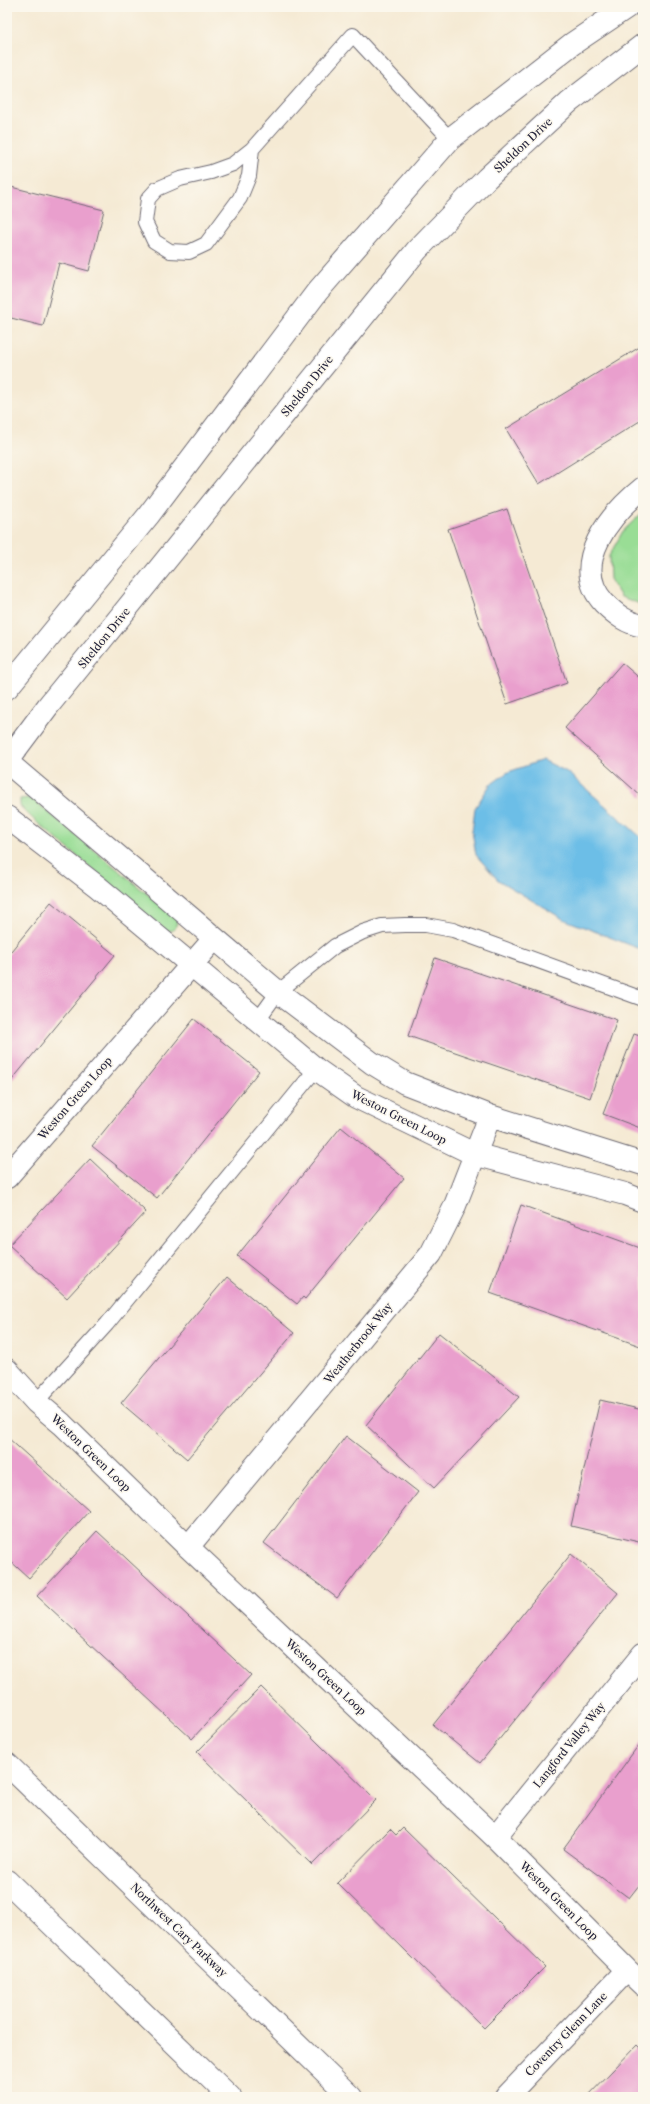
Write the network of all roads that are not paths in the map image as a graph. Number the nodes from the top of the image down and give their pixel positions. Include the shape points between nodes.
1 (627, 7) edge
2 (643, 45) edge
3 (450, 139) junction
4 (252, 149) junction
5 (643, 488) edge
6 (643, 626) edge
7 (7, 688) edge
8 (7, 761) edge
9 (7, 817) edge
10 (214, 939) junction
11 (191, 966) junction
12 (278, 992) junction
13 (643, 999) edge
14 (257, 1021) junction
15 (316, 1068) junction
16 (490, 1116) junction
17 (474, 1154) junction
18 (643, 1164) edge
19 (7, 1177) edge
20 (643, 1201) edge
21 (7, 1370) edge
22 (36, 1402) junction
23 (188, 1547) junction
24 (643, 1654) edge
25 (7, 1764) edge
26 (495, 1837) junction
27 (7, 1881) edge
28 (627, 1970) junction
29 (643, 1985) edge
30 (230, 2097) edge
31 (351, 2097) edge
32 (506, 2097) edge

1 - 3 street via 572,44
2 - 8 street, Sheldon Drive via 569,102 487,178 417,250 58,694
3 - 4 lane via 353,35
3 - 7 street via 317,292 148,516
4 - 4 lane via 249,176 240,198 206,244 189,252 170,251 154,241 145,222 148,199 157,189 180,179 233,164
5 - 6 street via 623,504 605,530 594,549 589,571 595,593 613,612 630,623
8 - 10 street
9 - 11 street, Weston Green Loop via 98,888
10 - 11 street, Weston Green Loop
10 - 12 street
11 - 14 street, Weston Green Loop
11 - 19 street, Weston Green Loop
12 - 13 lane via 334,946 363,932 382,926 426,925 453,930
12 - 14 lane
12 - 16 street via 339,1040 405,1083
14 - 15 street, Weston Green Loop
15 - 17 street, Weston Green Loop via 356,1097
15 - 22 lane via 107,1324
16 - 17 street, Weatherbrook Way
16 - 18 street
17 - 20 street, Weston Green Loop
17 - 23 street, Weatherbrook Way via 454,1208 431,1254
21 - 22 street, Weston Green Loop
22 - 23 street, Weston Green Loop via 62,1424
23 - 26 street, Weston Green Loop
24 - 26 street, Langford Valley Way
25 - 31 street, Northwest Cary Parkway
26 - 28 street, Weston Green Loop
27 - 30 street
28 - 29 street, Weston Green Loop
28 - 32 street, Coventry Glenn Lane

